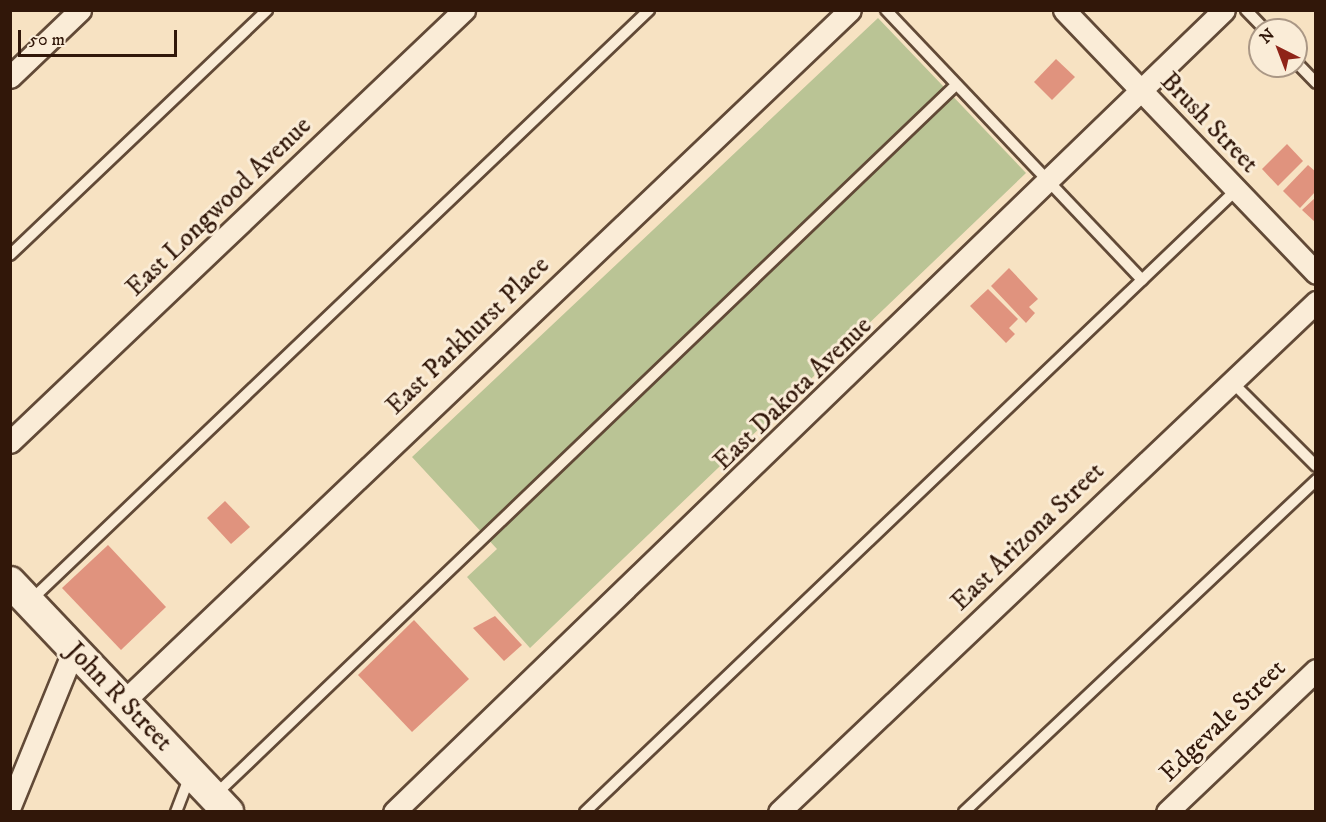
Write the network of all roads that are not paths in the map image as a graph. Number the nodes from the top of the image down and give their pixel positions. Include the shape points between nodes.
1 (80, 10) edge
2 (267, 10) edge
3 (464, 10) edge
4 (649, 10) edge
5 (850, 10) edge
6 (886, 10) edge
7 (1064, 10) edge
8 (1224, 10) edge
9 (10, 77) edge
10 (956, 85) junction
11 (1142, 92) junction
12 (1050, 183) junction
13 (1236, 190) junction
14 (10, 255) edge
15 (1316, 273) edge
16 (1142, 280) junction
17 (1316, 302) edge
18 (1231, 381) junction
19 (10, 442) edge
20 (1316, 466) edge
21 (1316, 480) edge
22 (20, 592) edge
23 (74, 649) junction
24 (1316, 670) edge
25 (124, 702) junction
26 (191, 772) junction
27 (221, 804) edge
28 (10, 806) edge
29 (176, 812) edge
30 (394, 812) edge
31 (585, 812) edge
32 (779, 812) edge
33 (964, 812) edge
34 (1167, 812) edge

1 - 9 street
2 - 14 lane
3 - 19 street, East Longwood Avenue
4 - 22 lane
5 - 25 street, East Parkhurst Place
6 - 10 lane
7 - 11 street, Brush Street
8 - 11 street, East Dakota Avenue
10 - 12 lane
10 - 27 lane
11 - 12 street, East Dakota Avenue
11 - 13 street, Brush Street
12 - 16 lane
12 - 30 street, East Dakota Avenue
13 - 15 street, Brush Street
13 - 16 lane
16 - 31 lane
17 - 18 street, East Arizona Street
18 - 20 lane
18 - 32 street, East Arizona Street
21 - 33 lane
22 - 23 main road, John R Street
23 - 25 main road, John R Street
23 - 28 street
24 - 34 street, Edgevale Street
25 - 26 main road, John R Street
26 - 27 main road, John R Street
26 - 29 lane

